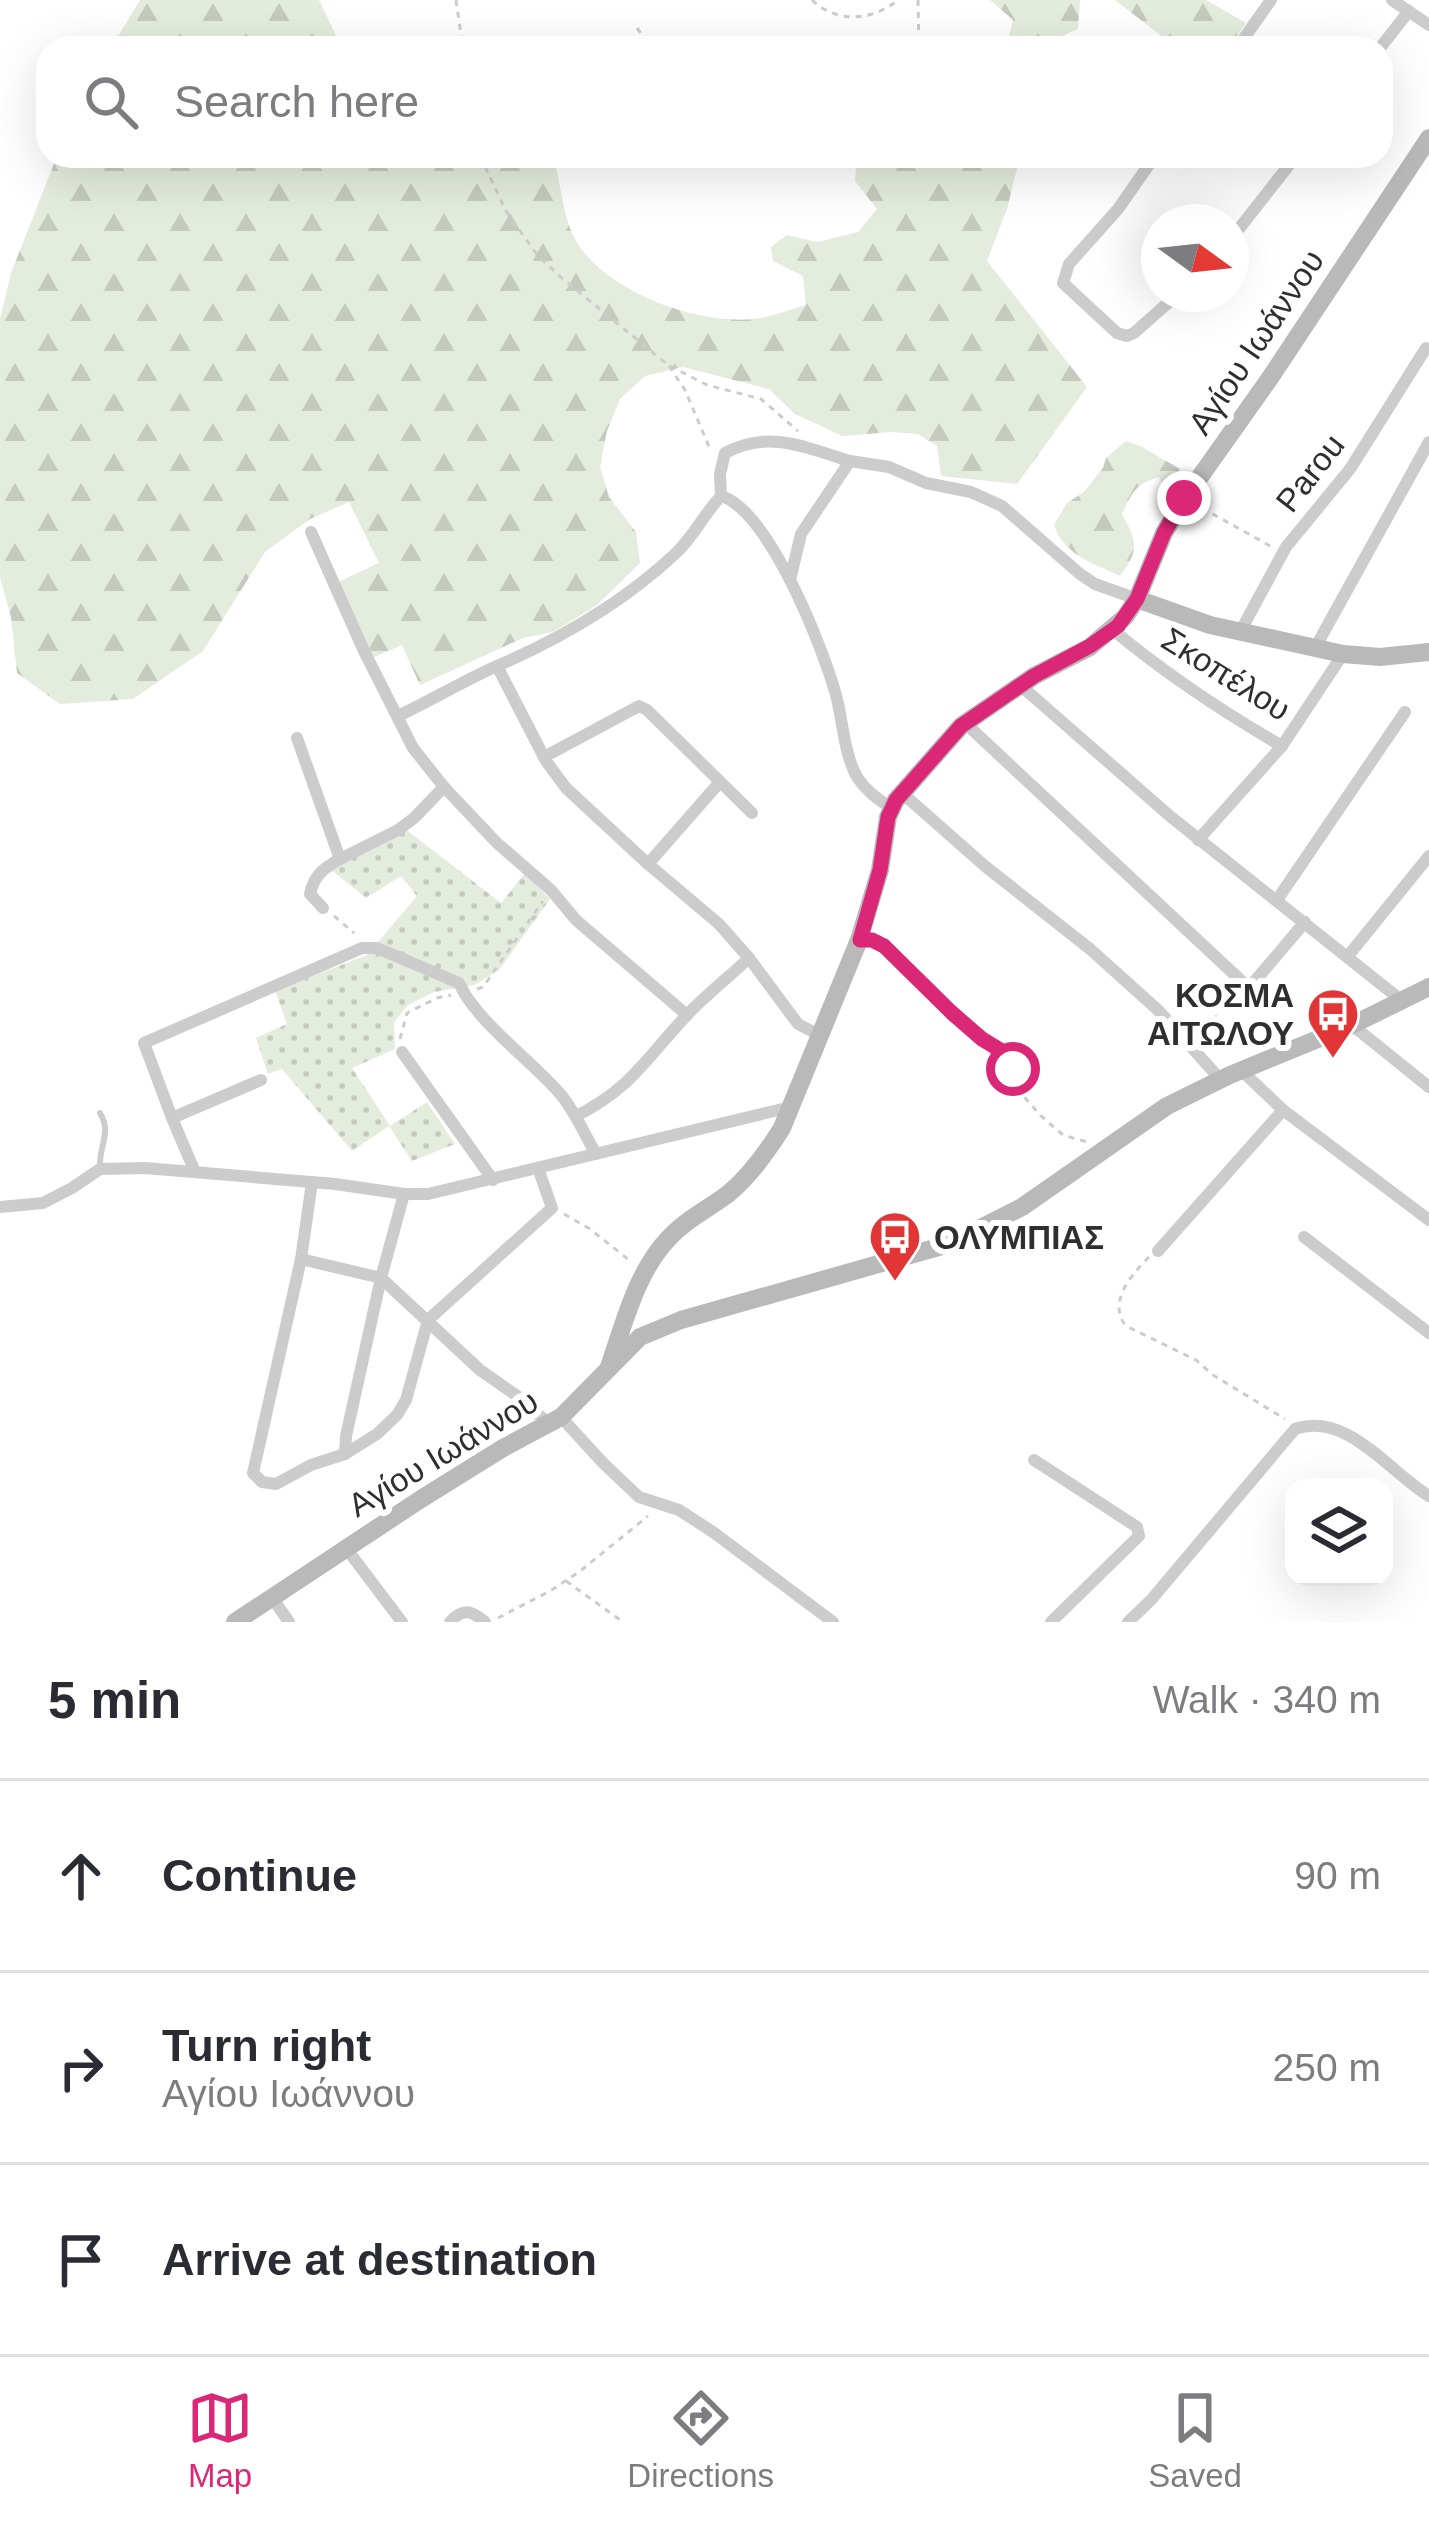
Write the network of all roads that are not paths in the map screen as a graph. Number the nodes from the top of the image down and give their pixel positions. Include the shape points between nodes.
1 (1271, 0) edge
2 (1392, 0) edge
3 (1409, 11) junction
4 (1429, 25) edge
5 (1246, 36) edge
6 (1389, 36) edge
7 (1429, 138) edge
8 (1146, 168) edge
9 (1287, 168) edge
10 (1249, 216) edge
11 (1158, 312) edge
12 (1426, 348) edge
13 (1429, 442) edge
14 (850, 461) junction
15 (721, 496) junction
16 (310, 532) dead end
17 (790, 581) junction
18 (1137, 599) junction
19 (1113, 630) junction
20 (1240, 632) junction
21 (1316, 648) junction
22 (1429, 652) edge
23 (1343, 654) junction
24 (497, 666) junction
25 (1020, 685) junction
26 (1406, 712) dead end
27 (398, 716) junction
28 (965, 723) junction
29 (297, 738) dead end
30 (1282, 746) junction
31 (544, 757) junction
32 (719, 783) junction
33 (444, 787) junction
34 (897, 800) junction
35 (752, 814) dead end
36 (1198, 840) junction
37 (1429, 856) edge
38 (340, 859) junction
39 (648, 864) junction
40 (1277, 900) junction
41 (323, 908) road end
42 (1305, 922) junction
43 (1348, 956) junction
44 (749, 958) junction
45 (1429, 987) edge
46 (1249, 988) junction
47 (1401, 1000) junction
48 (1230, 1007) road end
49 (687, 1015) junction
50 (1352, 1025) junction
51 (821, 1036) junction
52 (402, 1052) road end
53 (1241, 1070) junction
54 (1220, 1079) junction
55 (261, 1080) dead end
56 (1429, 1087) edge
57 (792, 1107) junction
58 (1283, 1110) junction
59 (100, 1113) dead end
60 (576, 1116) junction
61 (172, 1118) junction
62 (596, 1154) junction
63 (538, 1168) junction
64 (100, 1169) junction
65 (195, 1172) junction
66 (493, 1180) junction
67 (312, 1182) junction
68 (404, 1194) junction
69 (0, 1207) edge
70 (1429, 1220) edge
71 (1304, 1237) dead end
72 (1158, 1251) road end
73 (301, 1259) junction
74 (381, 1277) junction
75 (428, 1320) junction
76 (1429, 1333) edge
77 (609, 1367) junction
78 (555, 1420) junction
79 (345, 1454) junction
80 (1034, 1460) dead end
81 (1427, 1491) edge
82 (346, 1548) junction
83 (271, 1596) junction
84 (235, 1622) edge
85 (289, 1622) edge
86 (402, 1622) edge
87 (450, 1622) edge
88 (488, 1622) edge
89 (833, 1622) edge
90 (1051, 1622) edge
91 (1128, 1622) edge

1 - 5 street
2 - 3 street
3 - 4 street
3 - 6 street
7 - 18 street, Αγίου Ιωάννου via 1184,498
8 - 11 street via 1069,264 1063,283 1126,336
9 - 10 street
12 - 20 street, Parou via 1350,469 1283,553
13 - 21 street
14 - 15 street via 797,442 741,445 725,453
14 - 17 street via 802,534
14 - 18 street via 1002,506 1080,574
15 - 17 street via 751,519
15 - 24 street via 698,530 640,584
16 - 27 street
17 - 34 street via 825,662 854,772 874,797
18 - 19 street, Αγίου Ιωάννου
18 - 20 street
19 - 25 street, Αγίου Ιωάννου
19 - 30 street, Σκοπέλου
20 - 21 street
21 - 23 street
22 - 23 street
23 - 30 street, Σκοπέλου
24 - 27 street
24 - 31 street
25 - 28 street, Αγίου Ιωάννου
25 - 36 street
26 - 40 street
27 - 33 street
28 - 34 street, Αγίου Ιωάννου
28 - 46 street
29 - 38 street
30 - 36 street
31 - 32 street via 639,706
31 - 39 street
32 - 35 street
32 - 39 street
33 - 38 street via 398,830
33 - 49 street via 576,920
34 - 51 street, Αγίου Ιωάννου via 860,940
34 - 54 street via 1090,949
36 - 40 street
37 - 43 street
38 - 41 street via 312,883 310,895
39 - 44 street
40 - 42 street
42 - 43 street
42 - 46 street
43 - 47 street
44 - 49 street
44 - 51 street via 799,1024
45 - 47 street
46 - 48 street
47 - 50 street
49 - 60 street via 632,1079
50 - 53 street
50 - 56 street
51 - 57 street, Αγίου Ιωάννου
52 - 66 street
53 - 54 street
53 - 58 street
54 - 77 street via 1167,1106 1022,1207 949,1244 681,1320 640,1337
55 - 61 street
57 - 62 street
57 - 77 street, Αγίου Ιωάννου via 755,1166 655,1254
58 - 70 street
58 - 72 street
59 - 64 lane via 107,1130
60 - 61 street via 459,983 368,946 144,1043
60 - 62 street
61 - 65 street
62 - 63 street
63 - 66 street
63 - 75 street via 552,1208
64 - 65 street
64 - 69 street via 44,1203
65 - 67 street
66 - 68 street
67 - 68 street
67 - 73 street
68 - 74 street
71 - 76 street
73 - 74 street
73 - 79 street via 253,1473 276,1484
74 - 75 street
74 - 79 street
75 - 78 street via 480,1370
75 - 79 street via 397,1415
77 - 78 street, Αγίου Ιωάννου
78 - 82 street, Αγίου Ιωάννου
78 - 89 street via 639,1497 679,1510
80 - 90 street via 1137,1527 1139,1536
81 - 91 street via 1337,1430 1295,1429
82 - 83 street, Αγίου Ιωάννου
82 - 86 street
83 - 84 street, Αγίου Ιωάννου
83 - 85 street
87 - 88 street via 467,1611

